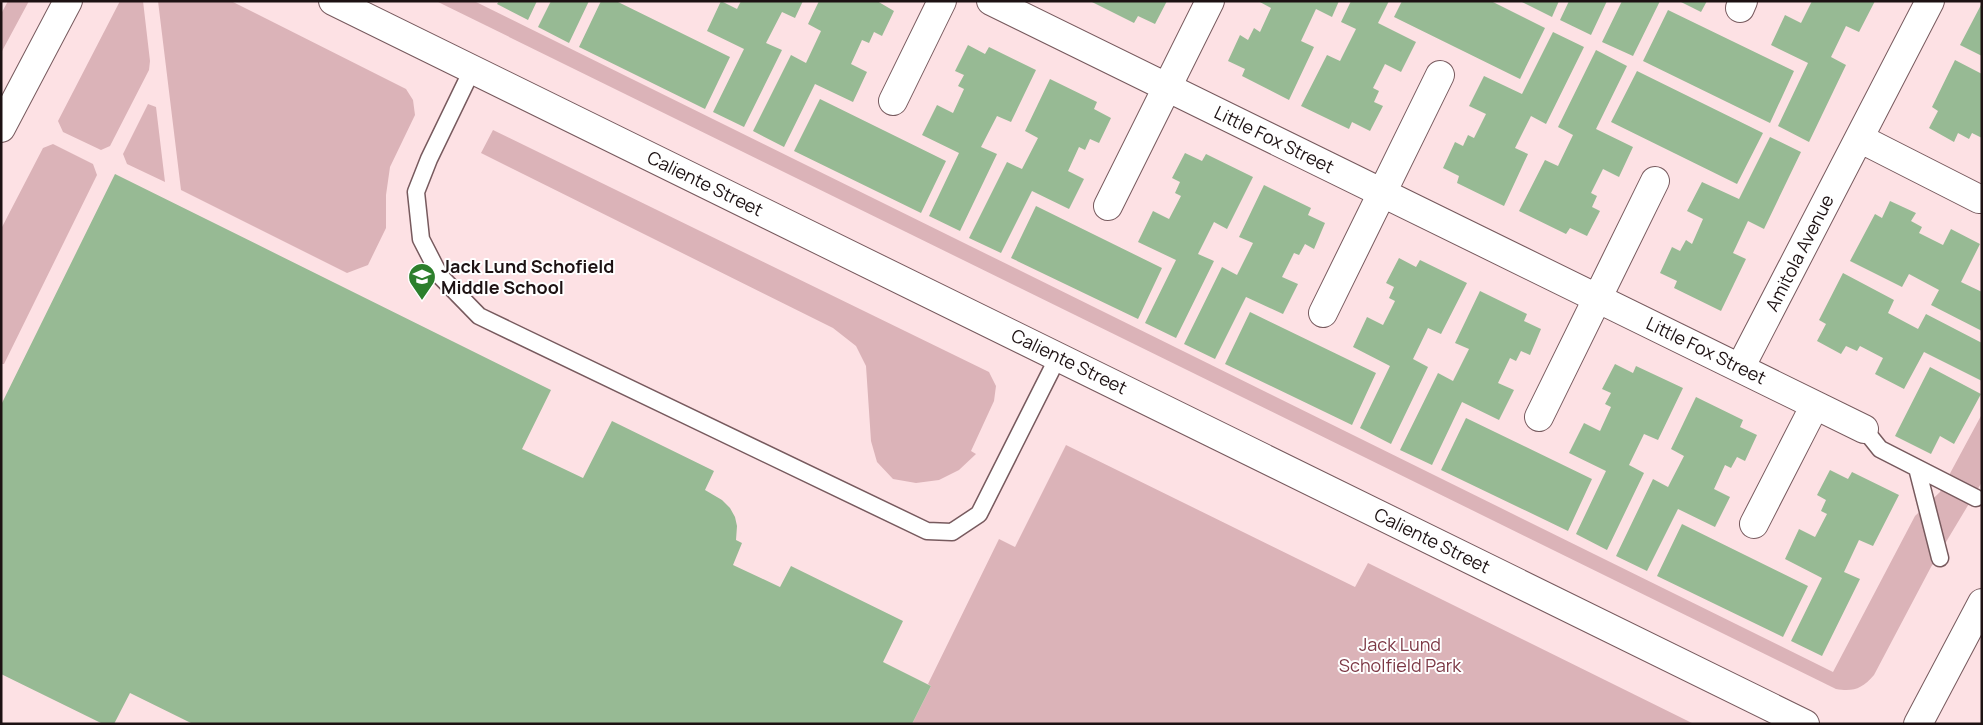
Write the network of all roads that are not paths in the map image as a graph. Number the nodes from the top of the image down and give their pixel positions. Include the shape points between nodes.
1 (68, 1) edge
2 (333, 1) edge
3 (942, 1) edge
4 (991, 1) edge
5 (1210, 1) edge
6 (1930, 1) edge
7 (472, 70) junction
8 (1440, 75) dead end
9 (1167, 87) junction
10 (893, 101) dead end
11 (1, 128) edge
12 (1859, 138) junction
13 (1656, 182) dead end
14 (1382, 193) junction
15 (1979, 199) dead end
16 (1108, 206) dead end
17 (1598, 298) junction
18 (1323, 313) dead end
19 (1058, 357) junction
20 (1740, 368) junction
21 (1815, 405) junction
22 (1539, 417) dead end
23 (1864, 429) joint
24 (1917, 468) junction
25 (1976, 498) dead end
26 (1754, 524) dead end
27 (1940, 558) dead end
28 (1982, 604) edge
29 (1805, 724) edge
30 (1918, 724) edge

1 - 11 street
2 - 7 street, Caliente Street
3 - 10 street
4 - 9 street, Little Fox Street
5 - 9 street
6 - 12 street, Amitola Avenue
7 - 19 street, Caliente Street
7 - 19 lane via 416,192 421,239 440,276 479,316 927,531 952,532 979,514
8 - 14 street
9 - 14 street, Little Fox Street
9 - 16 street
12 - 15 street
12 - 20 street, Amitola Avenue
13 - 17 street
14 - 17 street, Little Fox Street
14 - 18 street
17 - 20 street, Little Fox Street
17 - 22 street
19 - 29 street, Caliente Street
20 - 21 street, Little Fox Street
21 - 23 street, Little Fox Street
21 - 26 street
23 - 24 lane via 1880,449
24 - 25 lane
24 - 27 lane
28 - 30 street

